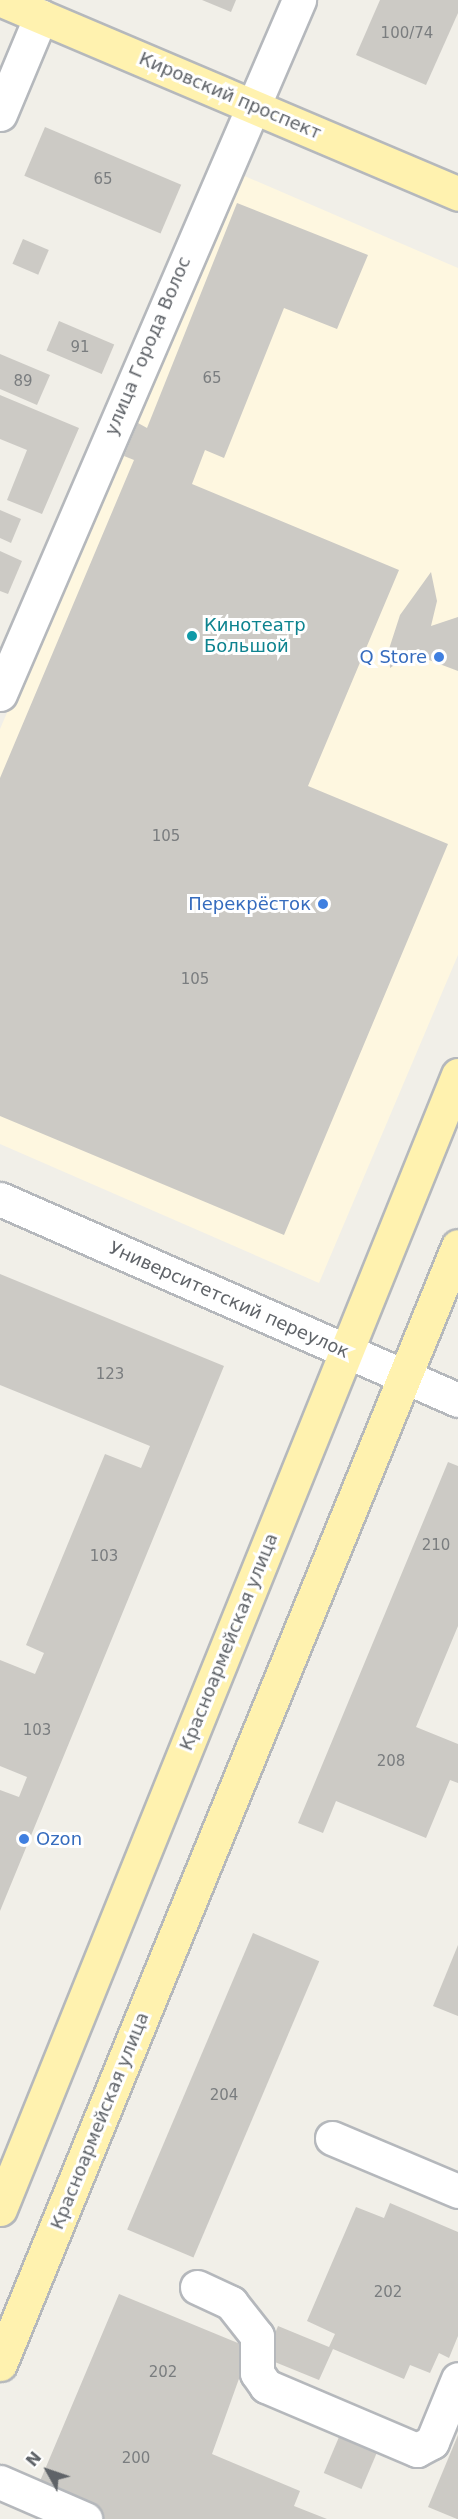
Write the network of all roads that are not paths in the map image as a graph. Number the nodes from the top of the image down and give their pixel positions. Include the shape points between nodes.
1 (2, 0) edge
2 (299, 0) edge
3 (41, 16) junction
4 (251, 104) junction
5 (0, 114) edge
6 (458, 194) edge
7 (0, 694) edge
8 (458, 1075) edge
9 (0, 1199) edge
10 (458, 1246) edge
11 (345, 1352) junction
12 (406, 1377) junction
13 (458, 1400) edge
14 (332, 2138) dead end
15 (458, 2191) edge
16 (0, 2209) edge
17 (197, 2288) dead end
18 (0, 2364) edge
19 (458, 2379) edge
20 (0, 2482) edge
21 (85, 2519) edge

1 - 3 main road, Кировский проспект
2 - 4 street, улица Города Волос
3 - 4 main road, Кировский проспект
3 - 5 street
4 - 6 main road, Кировский проспект
4 - 7 street, улица Города Волос
8 - 11 main road, Красноармейская улица
9 - 11 street, Университетский переулок
10 - 12 main road, Красноармейская улица
11 - 12 street, Университетский переулок
11 - 16 main road, Красноармейская улица
12 - 13 street, Университетский переулок
12 - 18 main road, Красноармейская улица
14 - 15 street
17 - 19 street via 231,2303 264,2339 257,2373 266,2386 417,2450 432,2442
20 - 21 street

